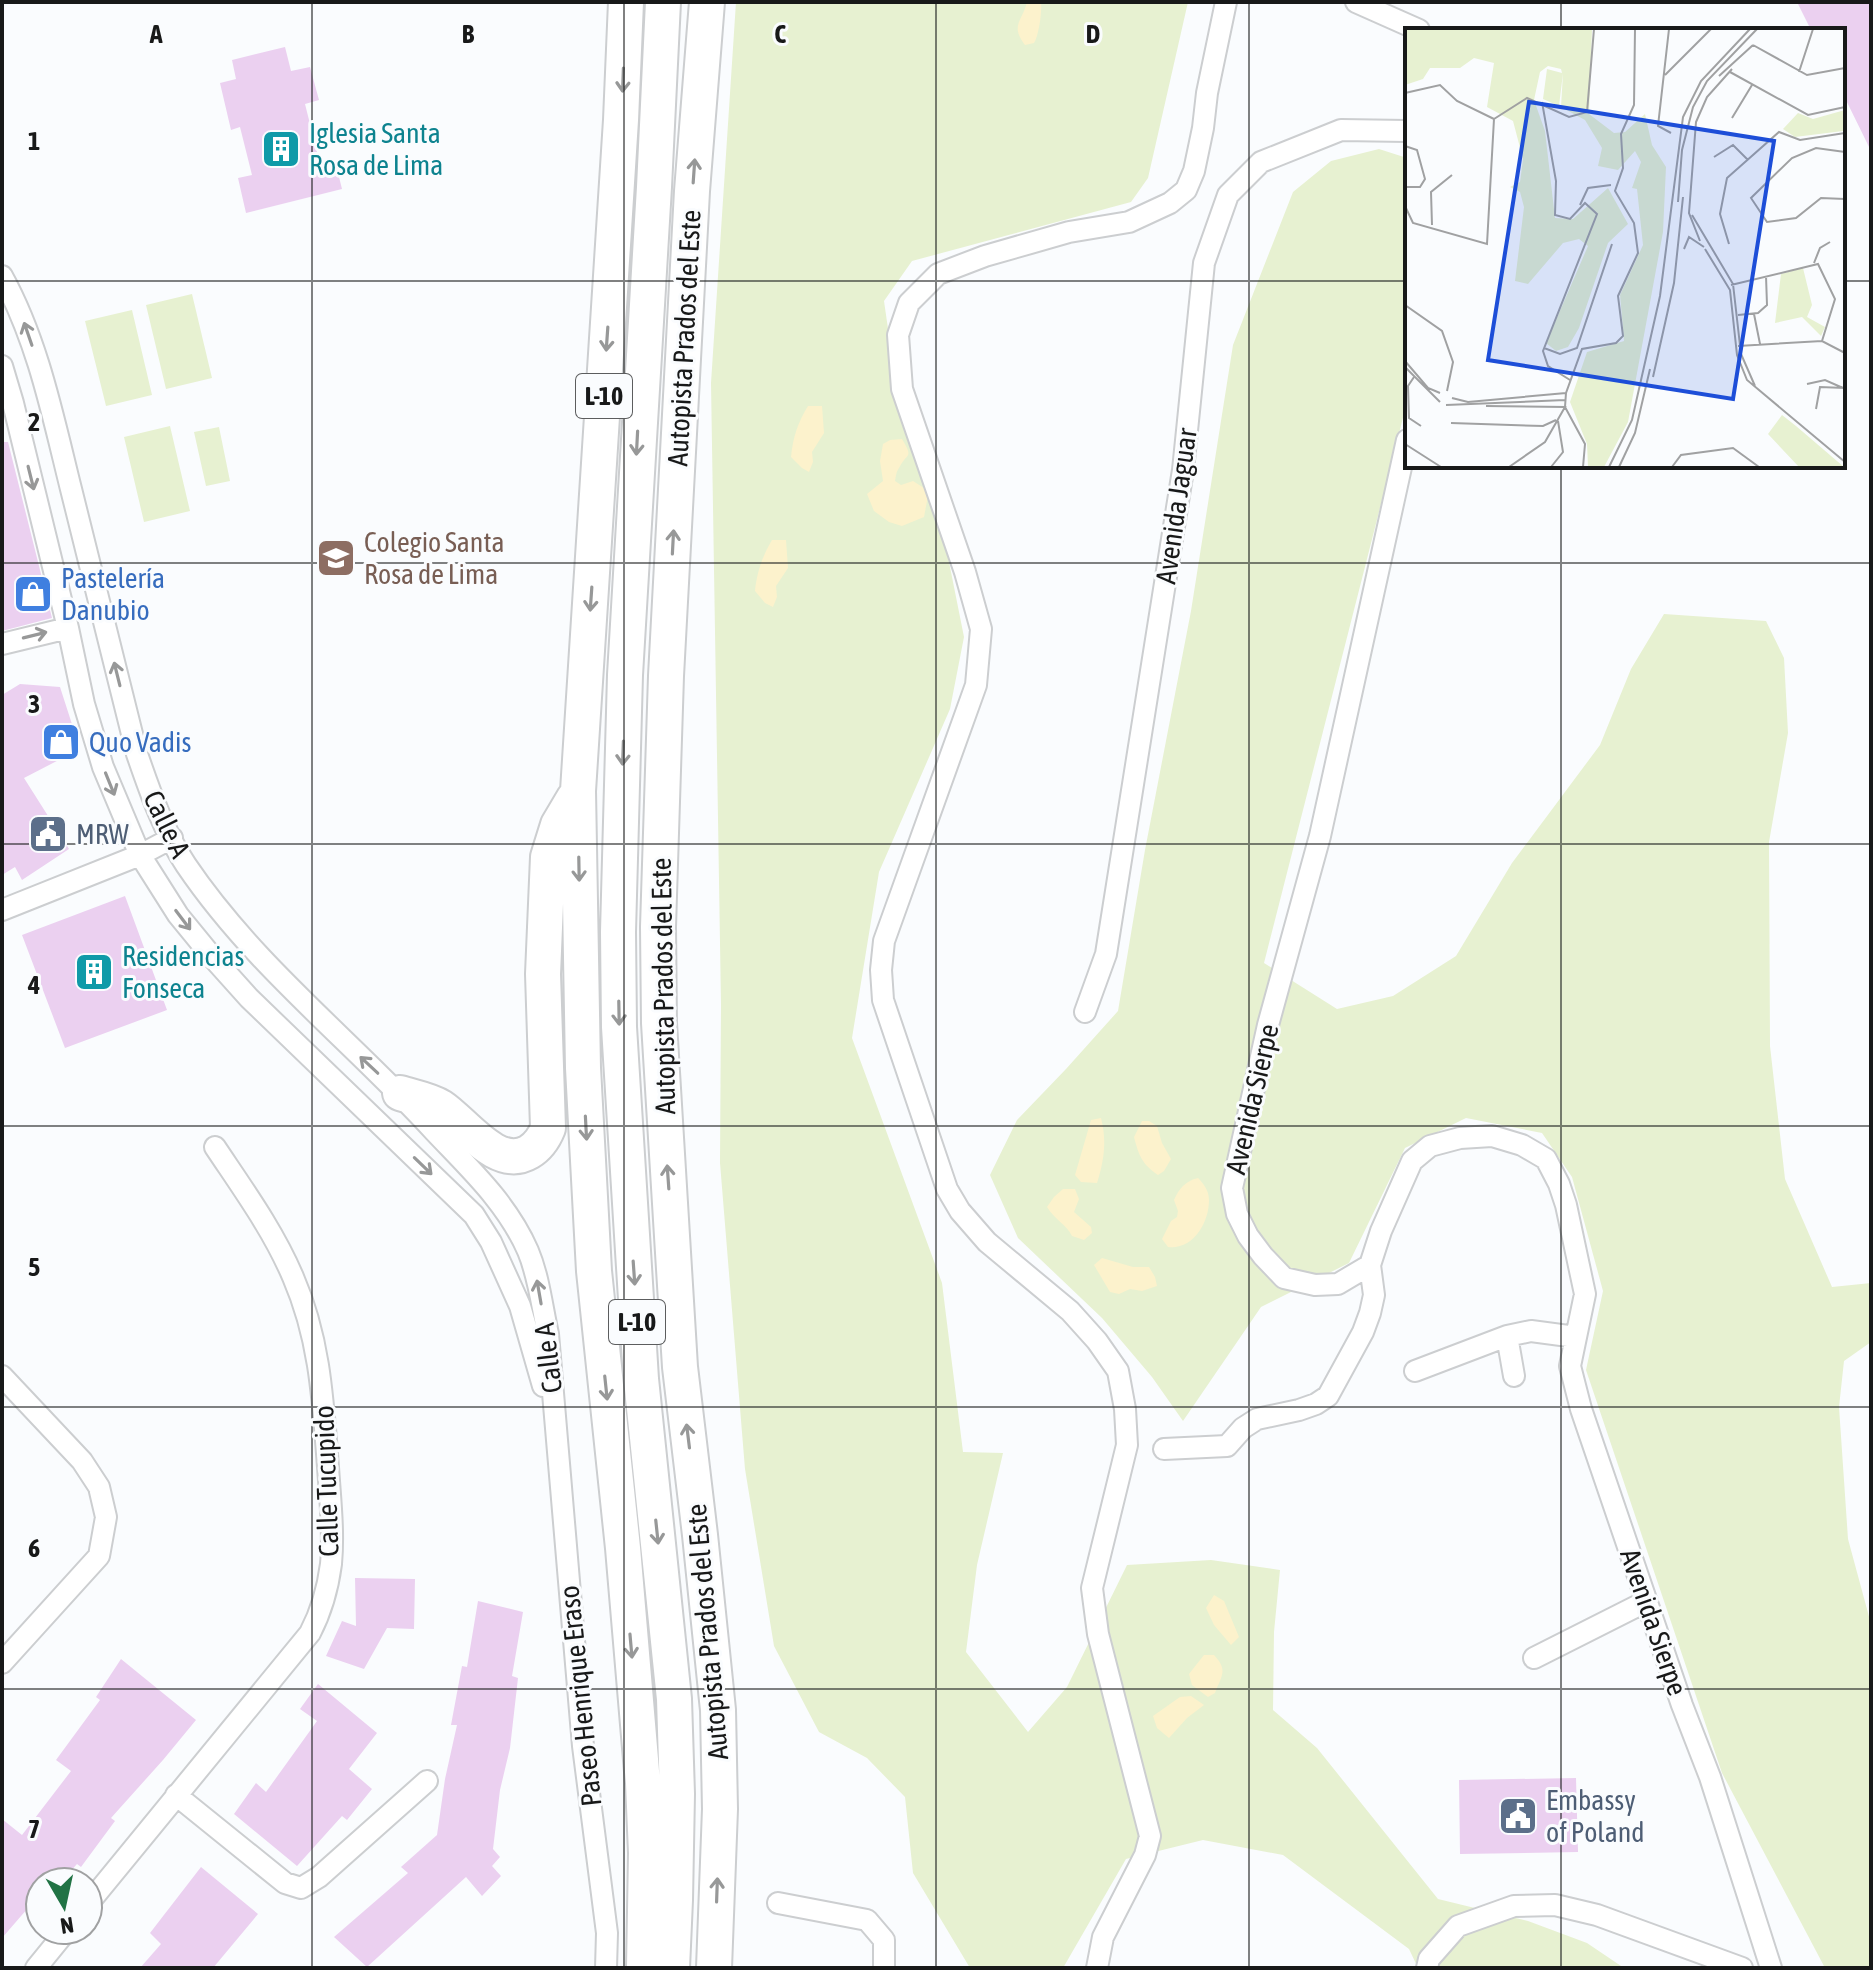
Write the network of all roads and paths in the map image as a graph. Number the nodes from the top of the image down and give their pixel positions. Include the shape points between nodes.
1 (626, 2) edge
2 (663, 2) edge
3 (707, 2) edge
4 (1226, 2) edge
5 (1356, 2) edge
6 (1414, 28) edge
7 (1405, 131) edge
8 (2, 276) edge
9 (2, 366) edge
10 (47, 395) junction
11 (8, 404) edge
12 (1405, 449) edge
13 (68, 628) junction
14 (2, 644) edge
15 (578, 791) junction
16 (172, 838) junction
17 (140, 855) junction
18 (2, 910) edge
19 (1085, 1012) dead end
20 (400, 1093) junction
21 (215, 1147) dead end
22 (1370, 1265) junction
23 (1507, 1336) junction
24 (1576, 1337) junction
25 (1415, 1371) dead end
26 (2, 1376) edge
27 (1514, 1376) dead end
28 (555, 1425) junction
29 (1164, 1449) dead end
30 (1647, 1601) junction
31 (1534, 1658) dead end
32 (2, 1663) edge
33 (427, 1781) dead end
34 (176, 1795) junction
35 (104, 1884) edge
36 (778, 1903) dead end
37 (54, 1946) edge
38 (36, 1968) edge
39 (606, 1968) edge
40 (644, 1968) edge
41 (672, 1968) edge
42 (714, 1968) edge
43 (884, 1968) edge
44 (1097, 1968) edge
45 (1427, 1968) edge
46 (1742, 1968) edge
47 (1771, 1968) edge

1 -> 15 highway, L-10
2 -> 41 highway, Autopista Prados del Este / L-10 via 625,675 618,932 641,1379 674,1699
42 -> 3 highway, Autopista Prados del Este / L-10 via 718,1710 680,1367 658,927 666,676
4 - 44 street via 1186,190 1129,222 1069,232 938,274 909,303 898,335 902,389 981,629 976,685 884,941 883,1000 947,1189 960,1211 1097,1341 1118,1371 1125,1409 1127,1445 1092,1588 1098,1634 1150,1836 1103,1937
5 - 6 street
7 - 19 street, Avenida Jaguar via 1341,130 1261,162 1228,195 1204,263 1178,501 1106,954
10 -> 8 street, Calle A via 29,333
9 - 11 street, Calle A
10 - 11 street
16 -> 10 street, Calle A via 137,754
11 -> 13 street, Calle A
12 - 22 street, Avenida Sierpe via 1320,836 1268,1025 1232,1188 1248,1236 1284,1278 1338,1284
14 -> 13 street
13 -> 17 street, Calle A via 103,767
15 - 20 highway via 558,825 548,857 544,1137 520,1156 498,1153 440,1106
15 -> 40 highway via 593,1255 643,1783
16 - 17 street
20 -> 16 street, Calle A via 250,947 185,864
17 - 18 street
17 -> 28 street, Calle A via 178,915 249,998 474,1215 520,1306
28 -> 20 street, Calle A via 548,1334 528,1252 499,1201
21 - 34 street, Calle Tucupido via 273,1233 309,1319 324,1404 331,1565 310,1633
22 - 24 street, Avenida Sierpe via 1412,1161 1430,1146 1492,1136 1522,1145 1546,1159 1566,1205 1585,1294
22 - 29 street via 1370,1313 1328,1396 1299,1410 1257,1419 1227,1446
23 - 24 street via 1531,1331
23 - 25 street
23 - 27 street
24 - 30 street, Avenida Sierpe via 1570,1366 1581,1409
26 - 32 street via 82,1461 99,1487 106,1517 99,1556
28 - 39 street, Paseo Henrique Eraso via 583,1746 607,1933
30 - 31 street
30 - 47 street, Avenida Sierpe
33 - 34 street via 301,1888 285,1883
34 - 35 street, Calle Tucupido
36 - 43 street via 867,1920 884,1940
37 - 38 street
45 - 46 street via 1458,1926 1514,1906 1555,1905

